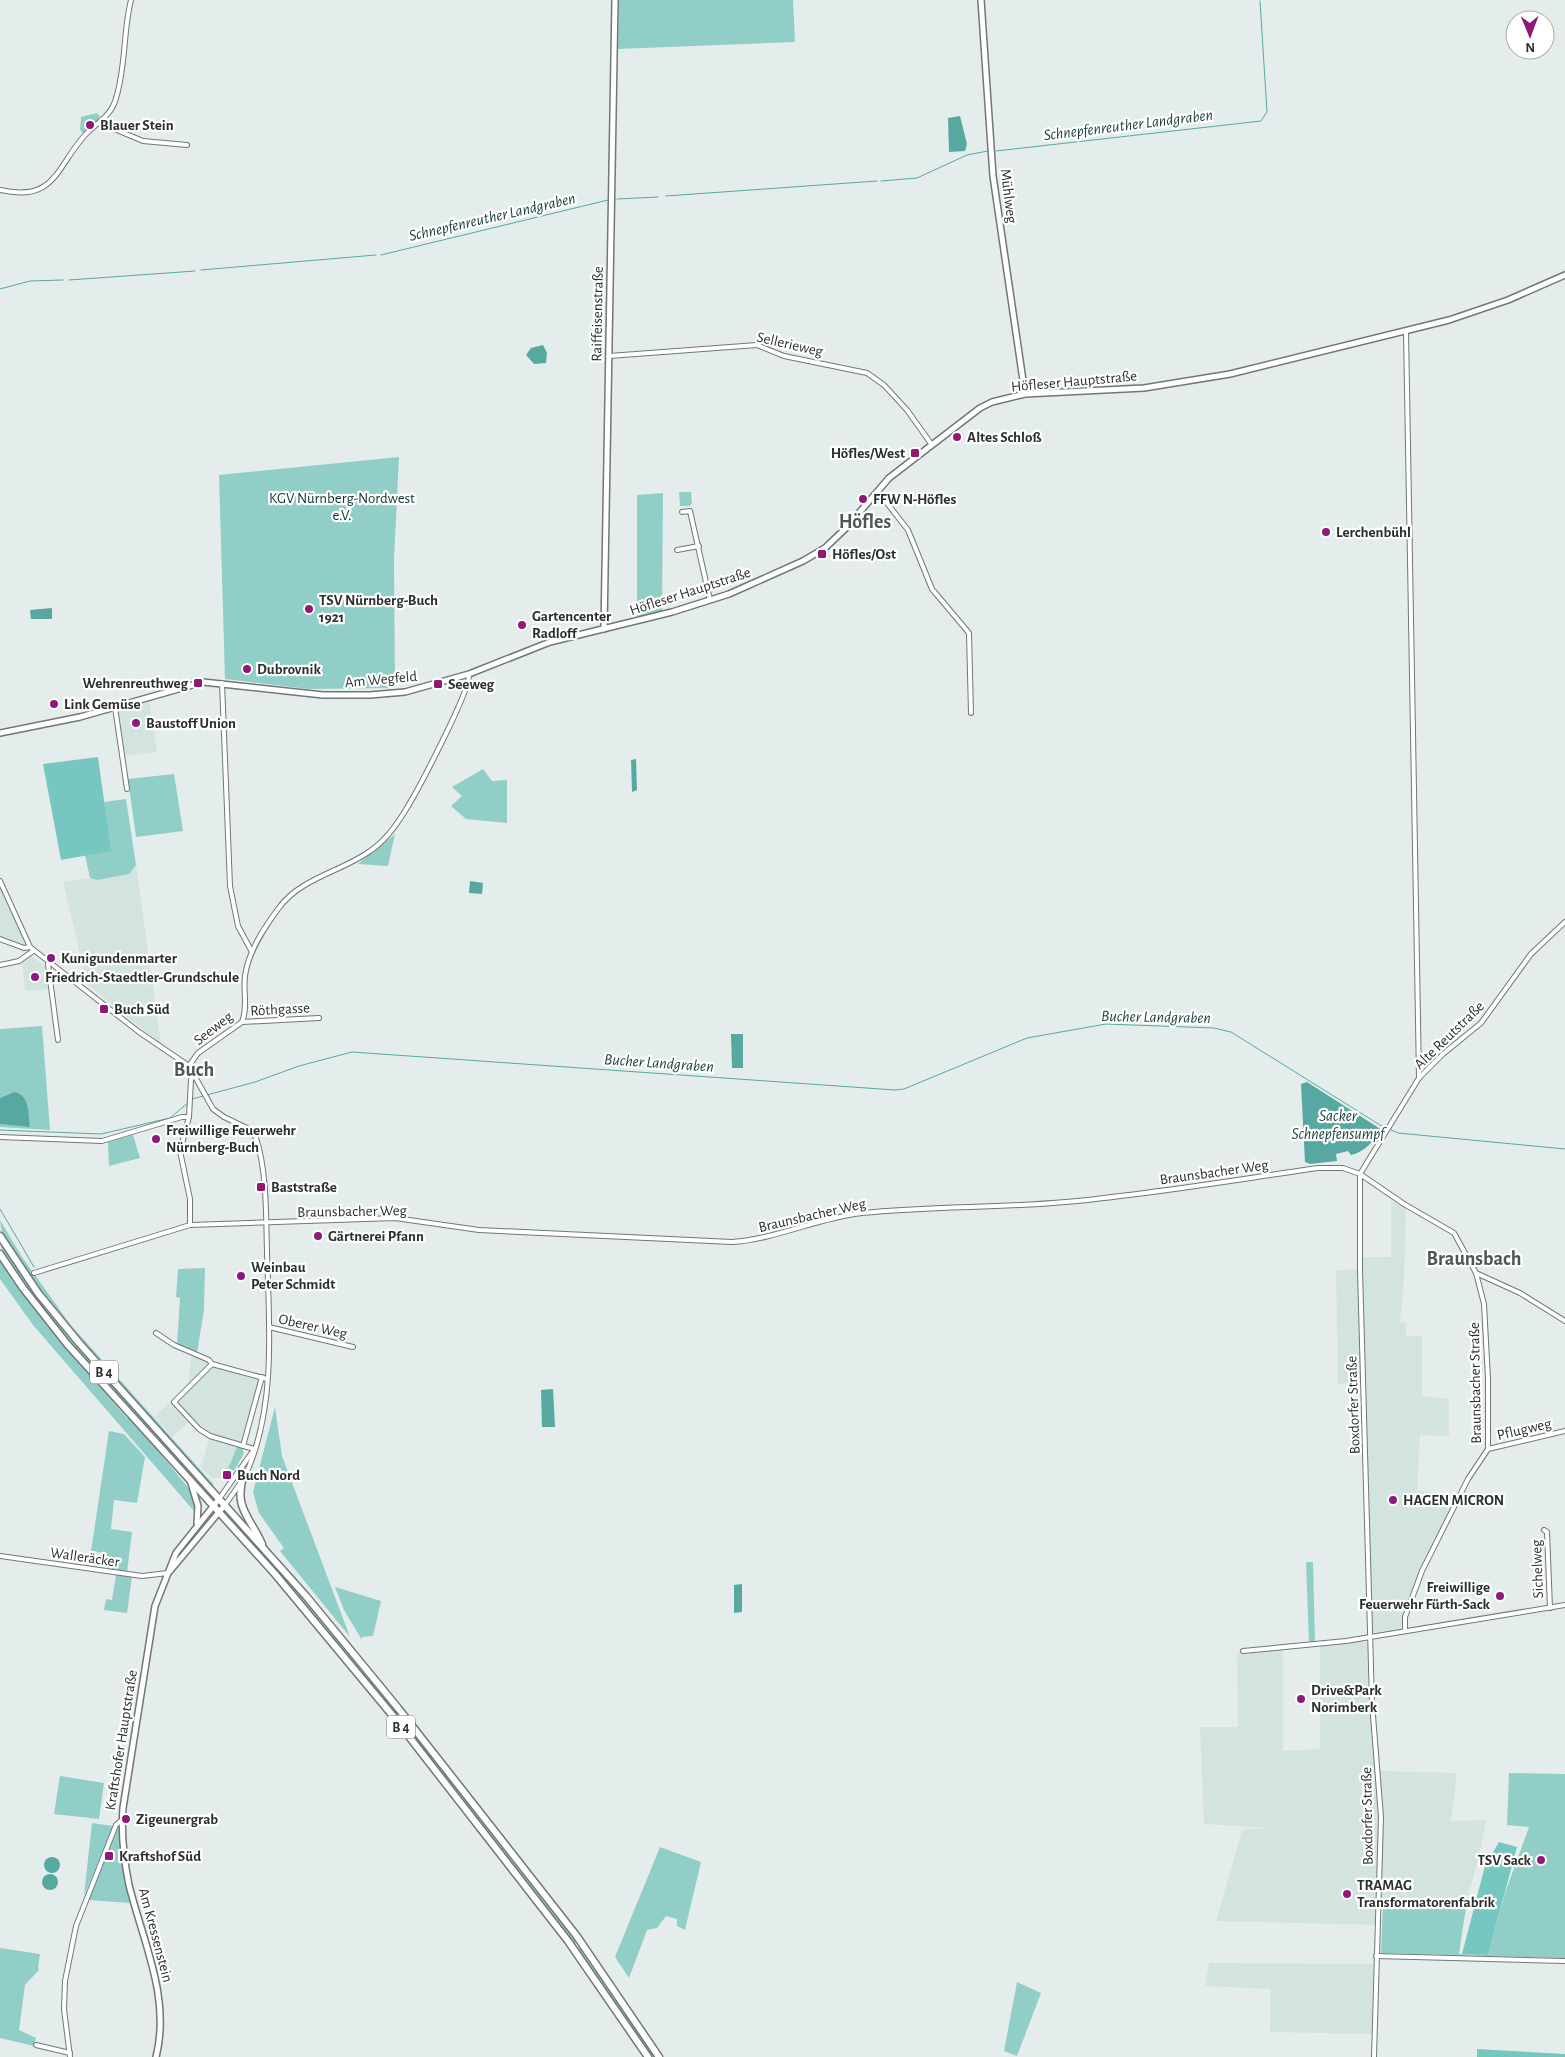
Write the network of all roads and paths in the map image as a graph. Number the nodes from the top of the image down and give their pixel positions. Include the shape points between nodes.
1 (131, 0) edge
2 (615, 0) edge
3 (982, 0) edge
4 (100, 123) junction
5 (187, 145) dead end
6 (0, 190) edge
7 (1565, 275) edge
8 (1406, 331) junction
9 (609, 356) junction
10 (1025, 394) junction
11 (932, 445) junction
12 (876, 492) junction
13 (682, 512) dead end
14 (699, 546) junction
15 (677, 550) dead end
16 (710, 600) junction
17 (604, 629) junction
18 (469, 674) junction
19 (222, 683) junction
20 (115, 707) junction
21 (971, 713) dead end
22 (0, 733) edge
23 (127, 789) dead end
24 (0, 881) edge
25 (1565, 922) edge
26 (0, 939) edge
27 (30, 947) junction
28 (33, 951) junction
29 (252, 952) junction
30 (48, 964) junction
31 (0, 965) edge
32 (318, 1018) dead end
33 (242, 1022) junction
34 (58, 1040) dead end
35 (189, 1066) junction
36 (194, 1073) junction
37 (1419, 1078) junction
38 (190, 1117) junction
39 (0, 1137) edge
40 (1360, 1174) junction
41 (266, 1223) junction
42 (190, 1225) junction
43 (0, 1236) edge
44 (0, 1254) edge
45 (34, 1273) dead end
46 (1476, 1273) junction
47 (1565, 1321) edge
48 (269, 1328) junction
49 (156, 1333) dead end
50 (353, 1347) dead end
51 (212, 1364) junction
52 (265, 1378) junction
53 (1565, 1431) edge
54 (243, 1446) junction
55 (254, 1449) junction
56 (1488, 1449) junction
57 (243, 1477) junction
58 (192, 1482) junction
59 (219, 1499) junction
60 (213, 1506) junction
61 (224, 1506) junction
62 (219, 1513) junction
63 (196, 1525) junction
64 (1544, 1530) dead end
65 (266, 1552) junction
66 (0, 1556) edge
67 (168, 1573) junction
68 (1564, 1607) edge
69 (1550, 1608) junction
70 (1405, 1631) junction
71 (1370, 1637) junction
72 (1243, 1651) dead end
73 (122, 1819) junction
74 (1376, 1956) junction
75 (1565, 1961) edge
76 (36, 2045) dead end
77 (70, 2055) edge
78 (156, 2057) edge
79 (648, 2057) edge
80 (659, 2057) edge
81 (1374, 2057) edge

1 - 4 street via 126,18 121,83 116,101
2 - 9 street, Raiffeisenstraße
3 - 10 street, Mühlweg via 993,176
4 - 5 street via 143,141
4 - 6 street via 88,132 55,177 29,194
7 - 8 street, Höfleser Hauptstraße via 1481,310
8 - 10 street, Höfleser Hauptstraße via 1194,381 1137,388
8 - 37 street
9 - 11 street, Sellerieweg via 757,345 784,356 867,373 884,385 907,410
9 - 17 street, Raiffeisenstraße
10 - 11 street, Höfleser Hauptstraße via 984,405
11 - 12 street, Höfleser Hauptstraße
12 - 16 street, Höfleser Hauptstraße via 846,528 812,556 762,581
12 - 21 street via 908,530 932,589 969,634
13 - 14 street via 690,511
14 - 15 street
14 - 16 street
16 - 17 street, Höfleser Hauptstraße
17 - 18 street, Höfleser Hauptstraße via 546,644
18 - 19 street, Am Wegfeld via 417,690 361,695 299,694
18 - 29 street, Seeweg via 467,690 436,753 390,833 372,850 288,897
19 - 20 street, Am Wegfeld via 192,684
19 - 29 street via 230,886 238,926
20 - 22 street, Am Wegfeld
20 - 23 street
24 - 27 street
25 - 37 street, Alte Reutstraße via 1531,954 1482,1023
26 - 27 street via 24,948
27 - 28 street
28 - 30 street
28 - 31 street via 19,961
29 - 33 street, Seeweg via 245,977 245,1015
30 - 34 street
30 - 35 street via 62,971 139,1032
32 - 33 street, Röthgasse
33 - 35 street, Seeweg via 198,1053
35 - 36 street
36 - 38 street
36 - 41 street via 218,1114 247,1128 256,1138
37 - 40 street, Alte Reutstraße
38 - 39 street via 102,1141
38 - 42 street via 180,1151 190,1198
40 - 41 street, Braunsbacher Weg via 1342,1168 1325,1168 1070,1201 862,1213 767,1237 732,1242 479,1230 395,1218
40 - 46 street, Braunsbacher Straße via 1454,1233
40 - 71 street, Boxdorfer Straße
41 - 42 street
41 - 48 street
42 - 45 street
43 - 59 main road, B 4 via 68,1331
44 - 58 main road, B 4 via 64,1340
46 - 47 street via 1520,1293
46 - 56 street, Braunsbacher Straße via 1486,1322
48 - 50 street, Oberer Weg
48 - 52 street
49 - 51 street via 174,1346
51 - 52 street
51 - 54 street via 174,1402 199,1429 210,1436
52 - 54 street
52 - 55 street via 265,1402
53 - 56 street, Pflugweg
54 - 55 street
55 - 57 street
55 - 59 street
56 - 70 street, Braunsbacher Straße via 1468,1479 1422,1572 1405,1617
57 - 61 street
57 - 65 main road, B 4 via 240,1502
58 - 60 main road, B 4
58 - 63 street via 198,1506
59 - 60 street, Kraftshofer Hauptstraße
59 - 61 main road, B 4
60 - 62 main road, B 4
60 - 63 street, Kraftshofer Hauptstraße
61 - 62 street, Kraftshofer Hauptstraße
61 - 65 main road, B 4
62 - 67 street, Kraftshofer Hauptstraße
62 - 79 main road, B 4 via 300,1603 393,1716 568,1941
63 - 67 street, Kraftshofer Hauptstraße
64 - 69 street, Sichelweg via 1547,1532
65 - 80 main road, B 4 via 314,1604 576,1935
66 - 67 street, Walleräcker via 142,1576
67 - 73 street, Kraftshofer Hauptstraße via 152,1616
68 - 69 street
69 - 70 street
70 - 71 street
71 - 72 street
71 - 74 street, Boxdorfer Straße via 1381,1817
73 - 77 street, Kraftshofer Hauptstraße via 116,1824 76,1926 63,1994
73 - 78 street, Am Kressenstein via 129,1885 160,1996 161,2026
74 - 75 street
74 - 81 street, Boxdorfer Straße
76 - 77 street, Kraftshofer Hauptstraße

